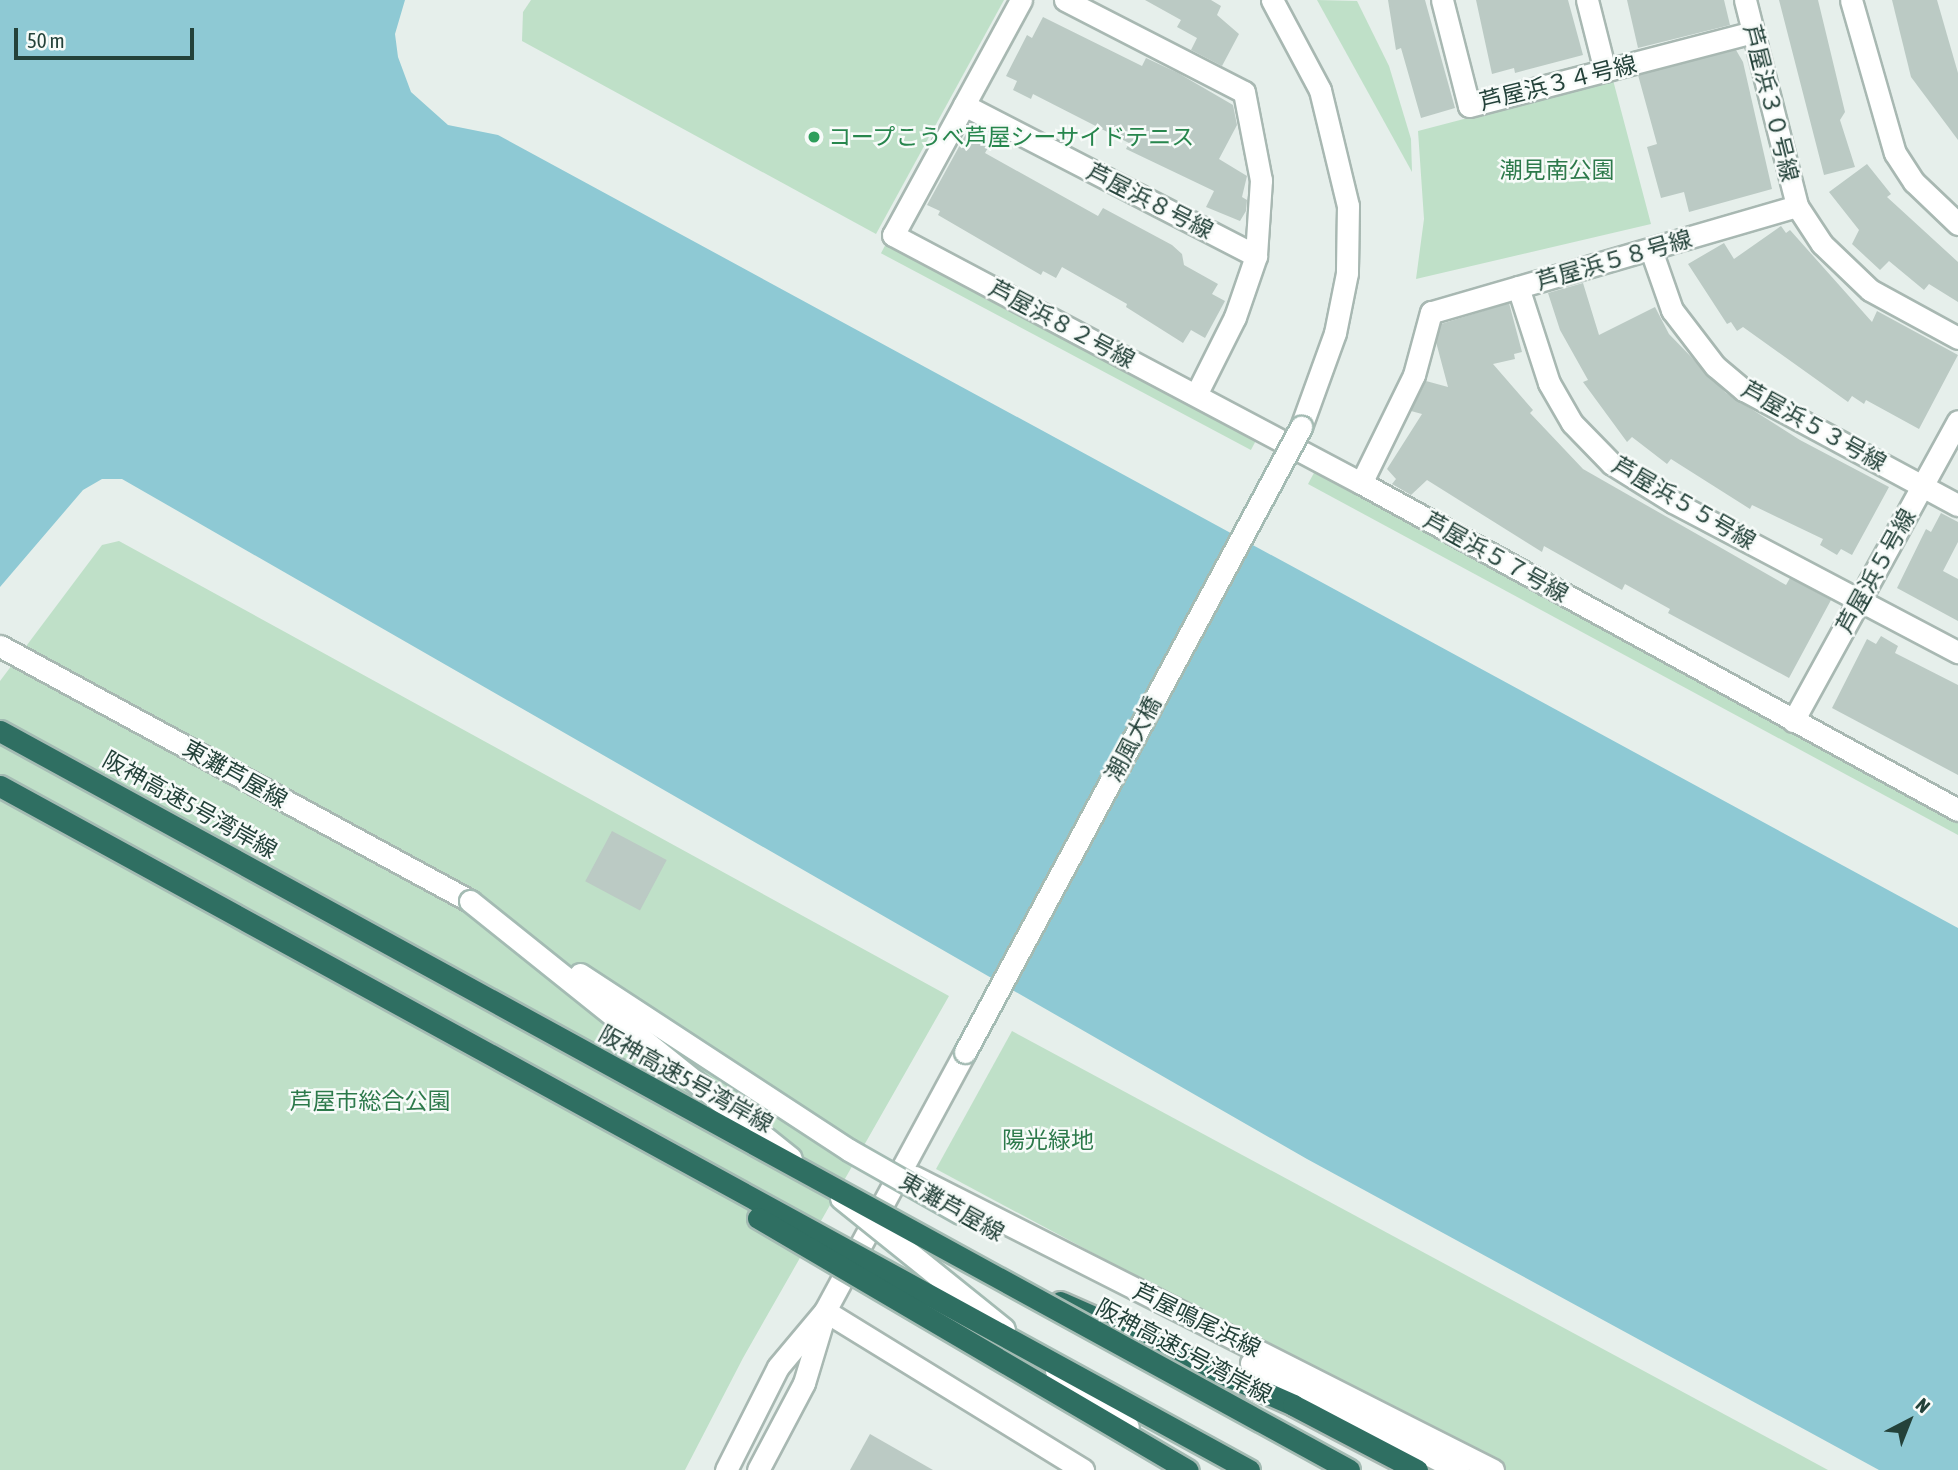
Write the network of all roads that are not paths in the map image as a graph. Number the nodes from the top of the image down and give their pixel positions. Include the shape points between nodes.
1 (1021, 0) edge
2 (1065, 0) edge
3 (1272, 0) edge
4 (1442, 0) edge
5 (1587, 0) edge
6 (1745, 0) edge
7 (1851, 0) edge
8 (1753, 33) junction
9 (1605, 71) junction
10 (964, 105) junction
11 (1797, 206) junction
12 (1958, 224) edge
13 (1651, 250) junction
14 (1256, 256) junction
15 (1518, 287) junction
16 (1958, 338) edge
17 (1196, 395) junction
18 (1958, 421) edge
19 (1361, 483) junction
20 (1923, 486) junction
21 (1958, 505) edge
22 (1861, 601) junction
23 (0, 646) edge
24 (1958, 652) edge
25 (1793, 721) junction
26 (0, 731) edge
27 (0, 786) edge
28 (1958, 810) edge
29 (470, 901) junction
30 (649, 1144) junction
31 (901, 1170) junction
32 (952, 1255) junction
33 (825, 1311) junction
34 (726, 1470) edge
35 (758, 1470) edge
36 (1083, 1470) edge
37 (1186, 1470) edge
38 (1249, 1470) edge
39 (1349, 1470) edge
40 (1417, 1470) edge
41 (1458, 1470) edge
42 (1493, 1470) edge

1 - 10 street
2 - 14 street via 1244,92 1261,180
3 - 31 street, 潮風大橋, bridge via 1320,90 1348,206 1347,273 1335,332 1301,427
4 - 9 street, 芦屋浜３４号線 via 1469,106
5 - 9 street
6 - 8 street, 芦屋浜３０号線
7 - 12 street via 1895,153 1914,182
8 - 9 street, 芦屋浜３４号線
8 - 11 street, 芦屋浜３０号線
10 - 14 street, 芦屋浜８号線
10 - 17 street, 芦屋浜８２号線 via 893,235
11 - 13 street, 芦屋浜５８号線
11 - 16 street, 芦屋浜３０号線 via 1822,244 1870,290
13 - 15 street, 芦屋浜５８号線
13 - 20 street, 芦屋浜５３号線 via 1672,310 1715,366 1744,390
14 - 17 street via 1235,317
15 - 19 street, 芦屋浜５８号線 via 1431,312 1413,375
15 - 22 street, 芦屋浜５５号線 via 1549,383 1573,423 1612,464 1673,502
17 - 19 street, 芦屋浜８２号線
18 - 20 street, 芦屋浜５号線
19 - 25 street, 芦屋浜５７号線
20 - 21 street, 芦屋浜５３号線
20 - 22 street, 芦屋浜５号線
22 - 24 street, 芦屋浜５５号線
22 - 25 street, 芦屋浜５号線
23 - 29 street, 東灘芦屋線
25 - 28 street, 芦屋浜５７号線
26 - 32 highway, 阪神高速5号湾岸線, bridge
27 - 30 highway, bridge
29 - 37 street, 東灘芦屋線, bridge
29 - 41 street, 東灘芦屋線, bridge via 849,1150 960,1213
30 - 37 highway, bridge via 787,1237
30 - 38 highway, bridge
31 - 33 street
31 - 42 street, 芦屋鳴尾浜線
32 - 39 highway, 阪神高速5号湾岸線, bridge
32 - 40 highway, bridge via 1293,1405
33 - 34 street via 778,1367
33 - 35 street via 804,1383
33 - 36 street

